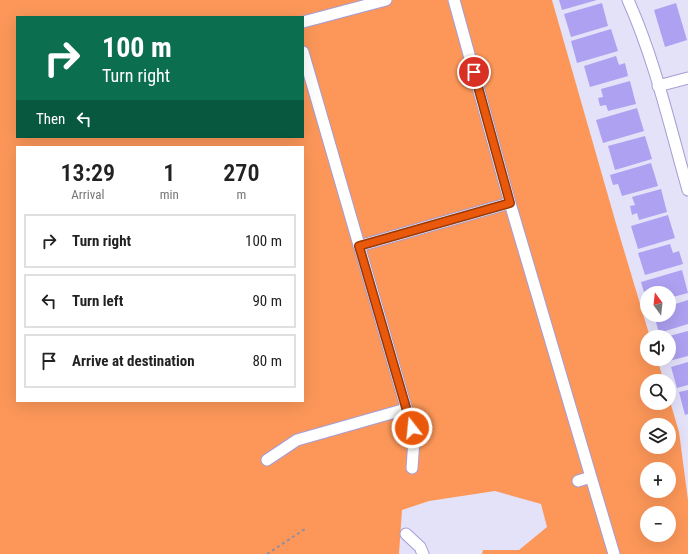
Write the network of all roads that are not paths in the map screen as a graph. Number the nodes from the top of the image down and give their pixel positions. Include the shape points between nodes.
1 (386, 0) edge
2 (454, 0) edge
3 (628, 0) edge
4 (304, 22) edge
5 (304, 55) edge
6 (688, 78) edge
7 (658, 86) junction
8 (688, 190) edge
9 (510, 203) junction
10 (359, 246) junction
11 (406, 409) junction
12 (267, 460) dead end
13 (412, 468) dead end
14 (591, 477) junction
15 (578, 481) dead end
16 (406, 534) dead end
17 (422, 554) edge
18 (614, 554) edge

1 - 4 street
2 - 9 street
3 - 7 street
5 - 10 street
6 - 7 street
7 - 8 street
9 - 10 street
9 - 14 street
10 - 11 street
11 - 12 street via 297,440
11 - 13 street via 414,440
14 - 15 street
14 - 18 street
16 - 17 street via 420,547

